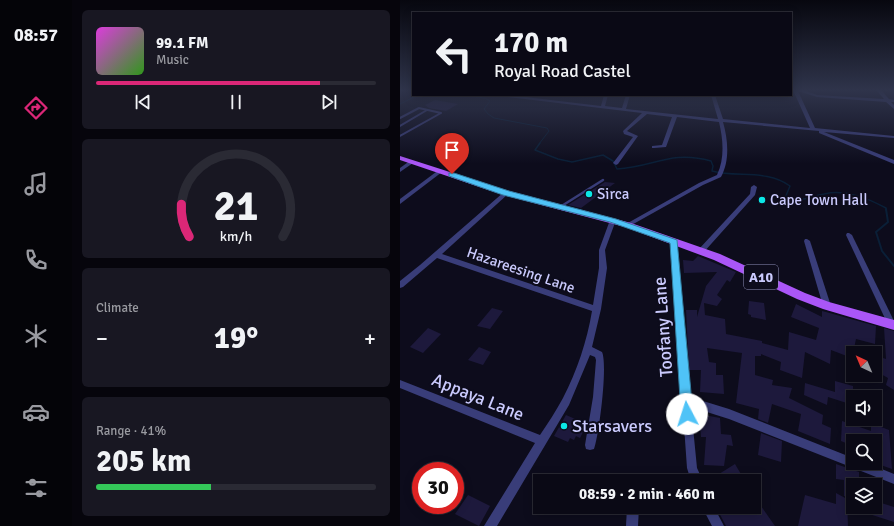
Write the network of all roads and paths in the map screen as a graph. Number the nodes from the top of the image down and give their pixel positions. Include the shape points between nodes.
1 (419, 115) edge
2 (438, 115) edge
3 (643, 115) edge
4 (660, 115) edge
5 (720, 115) edge
6 (807, 115) edge
7 (675, 116) junction
8 (722, 120) junction
9 (400, 126) edge
10 (813, 129) junction
11 (401, 135) edge
12 (894, 137) edge
13 (654, 147) dead end
14 (400, 158) edge
15 (411, 162) junction
16 (894, 162) edge
17 (616, 163) dead end
18 (400, 170) edge
19 (440, 170) junction
20 (603, 180) dead end
21 (754, 187) dead end
22 (506, 193) junction
23 (400, 202) edge
24 (560, 207) junction
25 (613, 220) junction
26 (628, 225) junction
27 (849, 235) dead end
28 (807, 241) dead end
29 (674, 242) junction
30 (701, 251) junction
31 (436, 255) junction
32 (400, 285) edge
33 (827, 306) junction
34 (597, 309) junction
35 (893, 325) edge
36 (587, 349) junction
37 (402, 387) edge
38 (686, 400) junction
39 (543, 441) junction
40 (590, 445) dead end
41 (694, 474) edge
42 (894, 478) edge
43 (633, 514) edge
44 (712, 514) edge
45 (490, 526) edge
46 (632, 526) edge
47 (718, 526) edge

1 - 9 lane
2 - 11 lane
3 - 17 street via 625,131 636,136
4 - 7 street
5 - 8 street
6 - 10 street
7 - 8 street
7 - 13 street via 664,146
8 - 10 street
8 - 26 street via 724,163 719,176
10 - 12 street
10 - 16 street
14 - 15 main road, A10
15 - 18 street
15 - 19 main road, A10
19 - 22 main road, A10
19 - 23 street
20 - 24 lane
21 - 30 street via 753,194
22 - 24 main road, A10
22 - 31 street
24 - 25 main road, A10
25 - 26 main road, A10
25 - 34 street via 602,250 603,268
26 - 29 main road, A10
27 - 35 street
28 - 33 street
29 - 30 main road, A10
29 - 38 street, Toofany Lane
30 - 33 main road, A10
31 - 32 street
31 - 34 street, Hazareesing Lane
33 - 35 main road, A10
34 - 36 street
36 - 39 street via 566,402
36 - 40 street via 599,355 600,360 598,397
37 - 39 street, Appaya Lane
38 - 41 street, Toofany Lane
38 - 42 street
39 - 45 street
43 - 46 street
44 - 47 street

